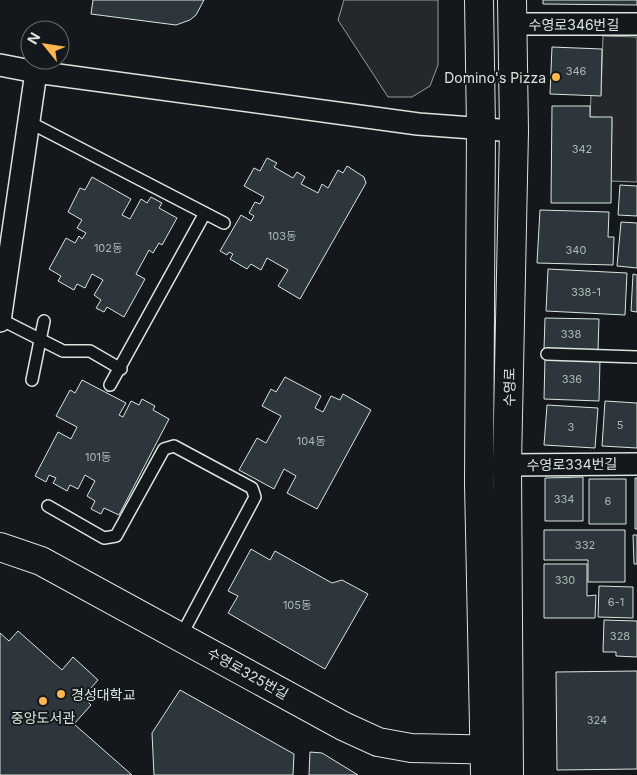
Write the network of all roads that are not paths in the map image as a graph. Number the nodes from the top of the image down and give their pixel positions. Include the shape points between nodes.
1 (479, 0) edge
2 (512, 12) edge
3 (637, 24) edge
4 (0, 65) edge
5 (36, 72) junction
6 (29, 122) junction
7 (481, 128) junction
8 (514, 130) junction
9 (205, 213) junction
10 (224, 223) dead end
11 (0, 320) edge
12 (44, 321) dead end
13 (40, 339) junction
14 (548, 354) dead end
15 (637, 357) edge
16 (121, 368) junction
17 (32, 380) dead end
18 (110, 385) dead end
19 (637, 464) edge
20 (507, 465) junction
21 (48, 506) dead end
22 (0, 547) edge
23 (180, 636) junction
24 (497, 763) edge

1 - 7 main road, 수영로
2 - 3 street, 수영로346번길
2 - 8 main road, 수영로
4 - 5 street
5 - 6 street
5 - 7 street via 377,119
6 - 9 lane
6 - 11 street
7 - 8 street
7 - 24 main road, 수영로 via 479,482
8 - 20 main road, 수영로
9 - 10 lane
9 - 16 lane
11 - 13 lane
12 - 13 lane
13 - 16 lane via 63,350 90,351
13 - 17 lane
14 - 15 lane
16 - 18 lane
19 - 20 street, 수영로334번길
20 - 24 main road, 수영로
21 - 23 lane via 104,538 116,536 164,449 174,446 252,488 255,498
22 - 23 main road, 수영로325번길 via 41,561
23 - 24 main road, 수영로325번길 via 378,742

